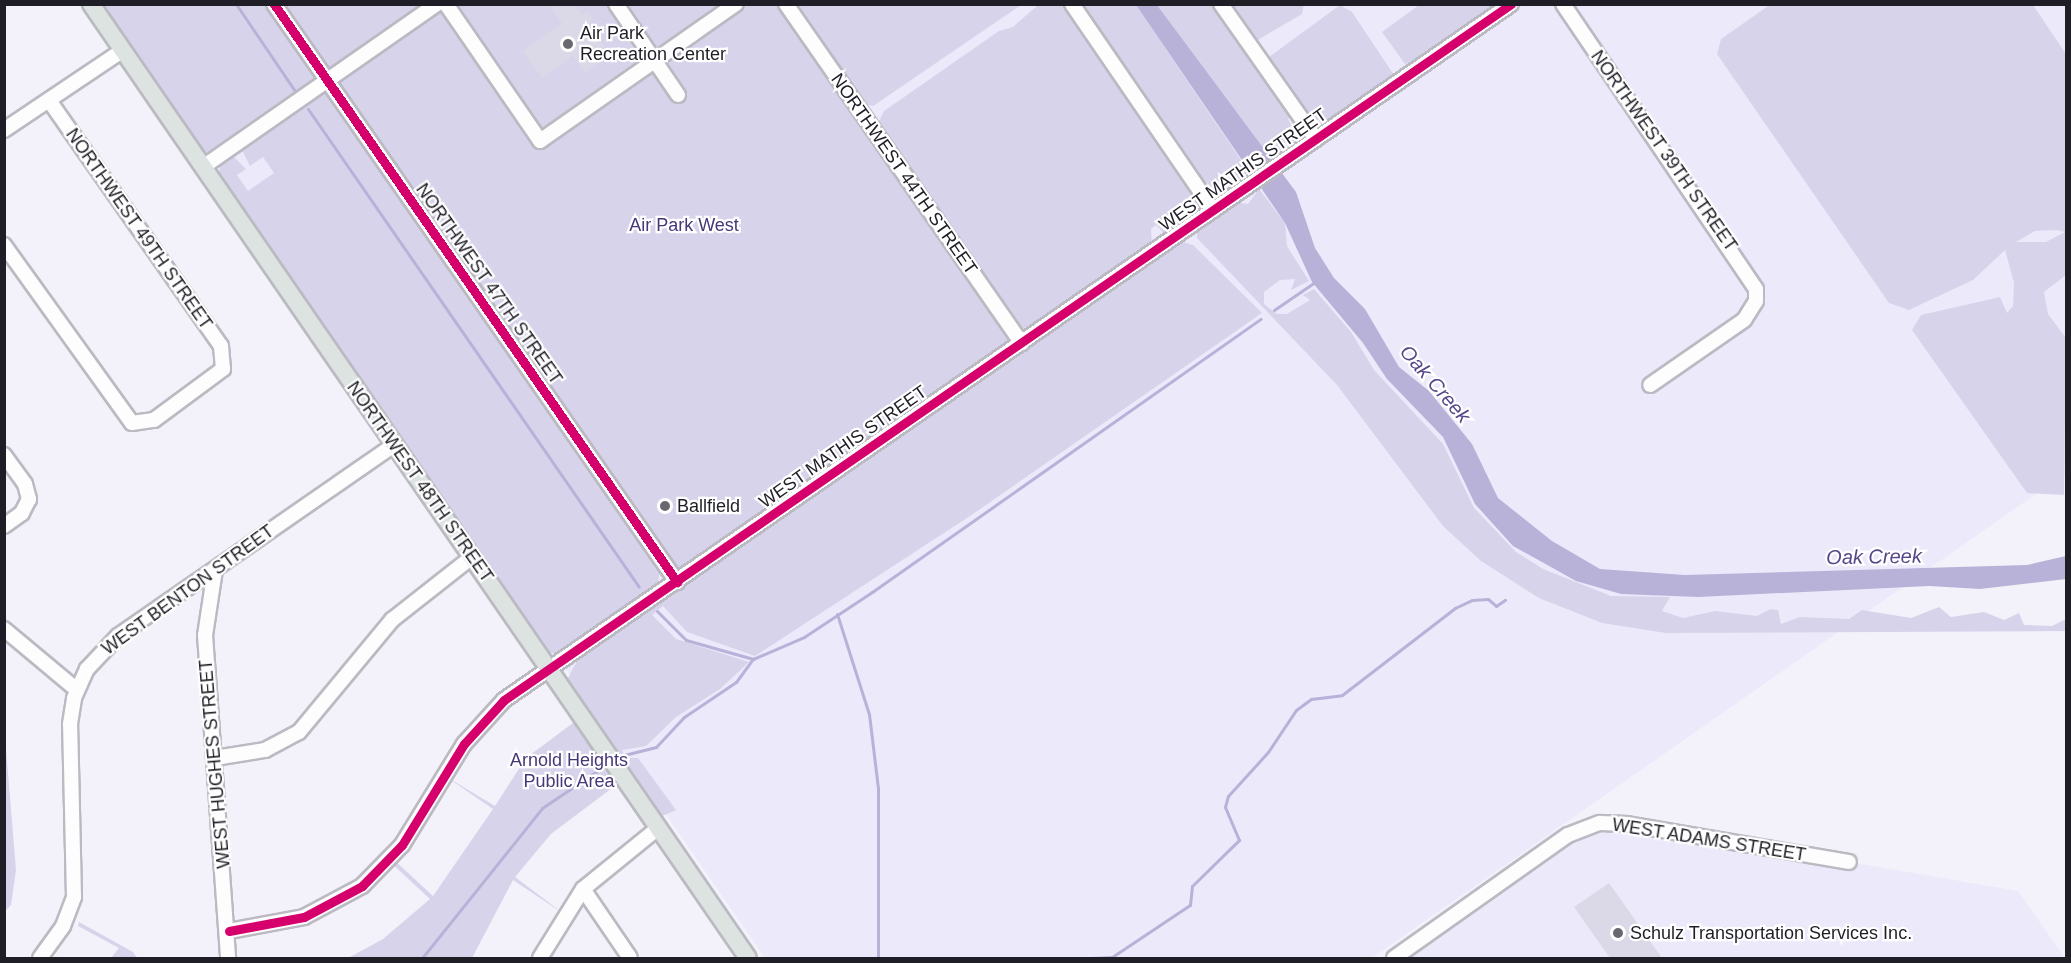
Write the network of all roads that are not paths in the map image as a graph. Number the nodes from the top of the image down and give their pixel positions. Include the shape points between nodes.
1 (92, 4) edge
2 (274, 4) edge
3 (437, 4) edge
4 (446, 4) edge
5 (616, 4) edge
6 (736, 4) edge
7 (786, 4) edge
8 (1072, 4) edge
9 (1221, 4) edge
10 (1511, 4) edge
11 (1563, 4) edge
12 (123, 50) junction
13 (655, 61) junction
14 (327, 82) junction
15 (678, 95) dead end
16 (49, 100) junction
17 (4, 130) edge
18 (1316, 139) junction
19 (203, 167) junction
20 (1213, 210) junction
21 (4, 245) edge
22 (1022, 343) junction
23 (1650, 385) dead end
24 (394, 445) junction
25 (4, 455) edge
26 (4, 526) edge
27 (471, 557) junction
28 (215, 570) junction
29 (677, 582) junction
30 (4, 629) edge
31 (549, 669) junction
32 (77, 690) junction
33 (215, 758) junction
34 (658, 828) junction
35 (1850, 862) dead end
36 (583, 889) junction
37 (229, 931) junction
38 (40, 958) edge
39 (228, 958) edge
40 (540, 958) edge
41 (630, 958) edge
42 (748, 958) edge
43 (1394, 958) edge

1 - 12 main road, NORTHWEST 48TH STREET
2 - 14 street, NORTHWEST 47TH STREET
3 - 14 street
4 - 13 street via 540,141
5 - 13 street
6 - 13 street
7 - 22 street, NORTHWEST 44TH STREET
8 - 20 street
9 - 18 street
10 - 18 street, WEST MATHIS STREET
11 - 23 street, NORTHWEST 39TH STREET via 1752,278 1756,301 1744,320
12 - 16 street
12 - 19 main road, NORTHWEST 48TH STREET
13 - 15 street
14 - 19 street
14 - 29 street, NORTHWEST 47TH STREET
16 - 17 street
16 - 21 street, NORTHWEST 49TH STREET via 221,346 225,359 218,376 144,424 122,415
18 - 20 street, WEST MATHIS STREET
19 - 24 main road, NORTHWEST 48TH STREET
20 - 22 street, WEST MATHIS STREET
22 - 29 street, WEST MATHIS STREET
24 - 27 main road, NORTHWEST 48TH STREET
24 - 28 street, WEST BENTON STREET
25 - 26 street via 29,495 25,510
27 - 31 main road, NORTHWEST 48TH STREET
27 - 33 street via 392,620 299,732 265,750
28 - 32 street, WEST BENTON STREET via 107,645
28 - 33 street, WEST HUGHES STREET via 205,635
29 - 31 street, WEST MATHIS STREET
30 - 32 street
31 - 34 main road, NORTHWEST 48TH STREET
31 - 37 street, WEST MATHIS STREET via 478,726 407,838 367,882 315,913 275,925
32 - 38 street, WEST BENTON STREET via 70,724 76,881 63,926
33 - 37 street, WEST HUGHES STREET
34 - 36 street
34 - 42 main road, NORTHWEST 48TH STREET
35 - 43 street, WEST ADAMS STREET via 1627,824 1600,823 1568,835
36 - 40 street
36 - 41 street
37 - 39 street, WEST HUGHES STREET

